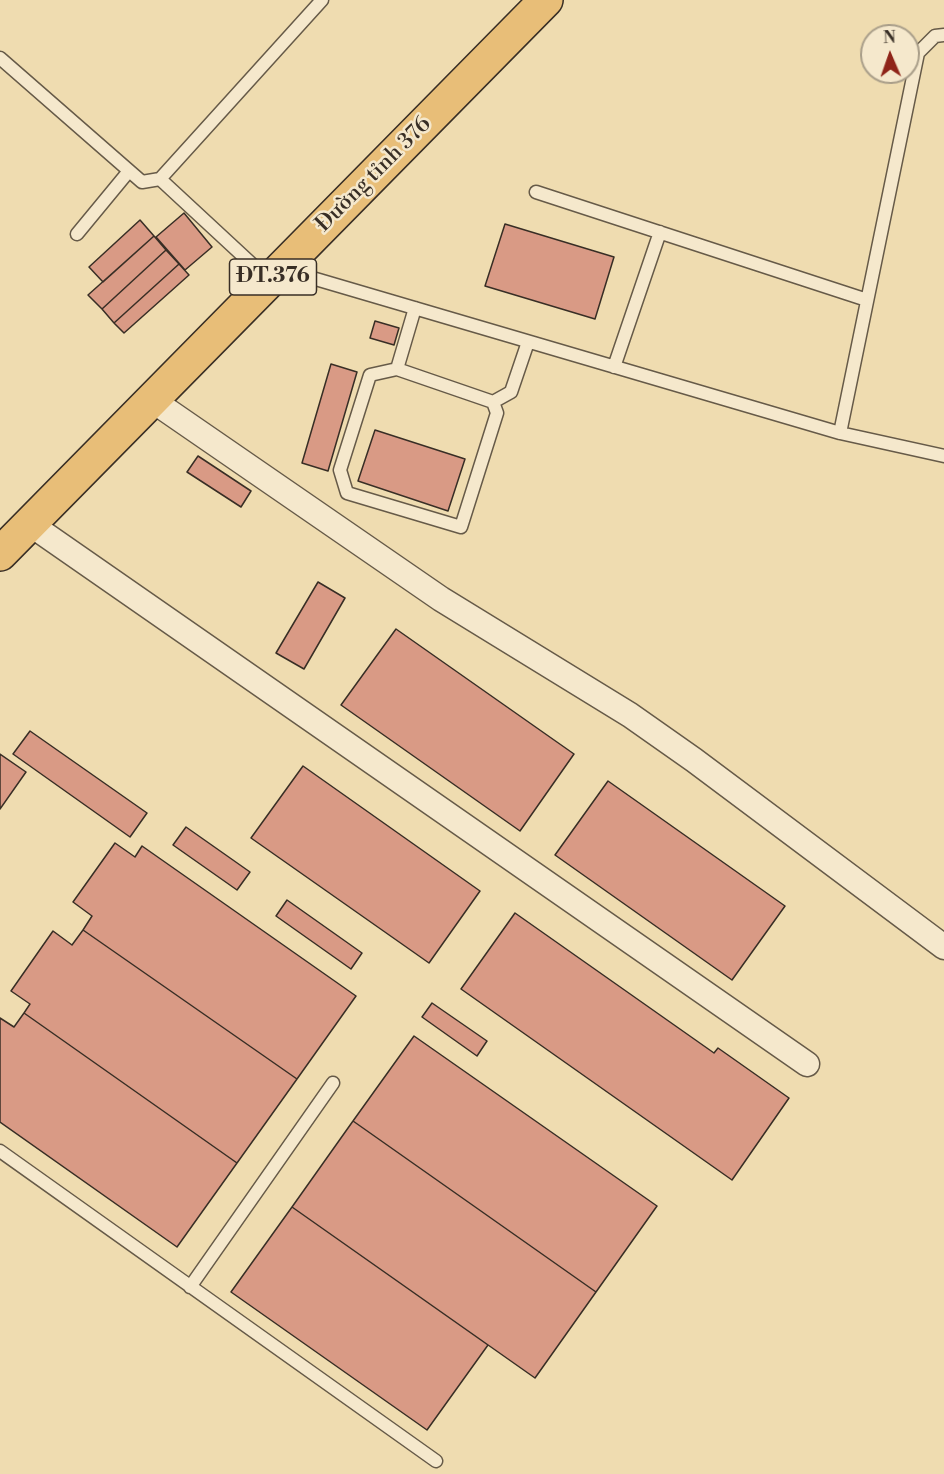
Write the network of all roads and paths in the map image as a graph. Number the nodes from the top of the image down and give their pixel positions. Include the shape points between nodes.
1 (322, 0) edge
2 (546, 0) edge
3 (944, 35) edge
4 (0, 58) edge
5 (129, 171) junction
6 (160, 179) junction
7 (536, 192) dead end
8 (660, 232) junction
9 (77, 234) dead end
10 (276, 275) junction
11 (867, 300) junction
12 (415, 308) junction
13 (528, 342) junction
14 (614, 367) junction
15 (397, 369) junction
16 (152, 400) junction
17 (493, 402) junction
18 (840, 433) junction
19 (944, 456) edge
20 (30, 524) junction
21 (0, 554) edge
22 (944, 947) edge
23 (807, 1064) dead end
24 (333, 1083) dead end
25 (0, 1151) edge
26 (190, 1287) junction
27 (436, 1461) dead end

1 - 6 lane
2 - 10 main road, Đường tỉnh 376 / ĐT.376
3 - 11 lane via 934,36 918,53
4 - 5 lane
5 - 6 lane via 142,182
5 - 9 lane
6 - 10 lane
7 - 8 lane
8 - 11 lane
8 - 14 lane
10 - 12 lane
10 - 16 main road, Đường tỉnh 376 / ĐT.376
11 - 18 lane
12 - 13 lane
12 - 15 lane
13 - 14 lane
13 - 17 lane via 511,392
14 - 18 lane
15 - 17 lane
15 - 17 lane via 370,375 340,470 347,493 461,527 498,413
16 - 20 main road, Đường tỉnh 376 / ĐT.376
16 - 22 street via 441,599 676,747
18 - 19 lane
20 - 21 main road, Đường tỉnh 376 / ĐT.376
20 - 23 street
24 - 26 lane
25 - 26 lane
26 - 27 lane

